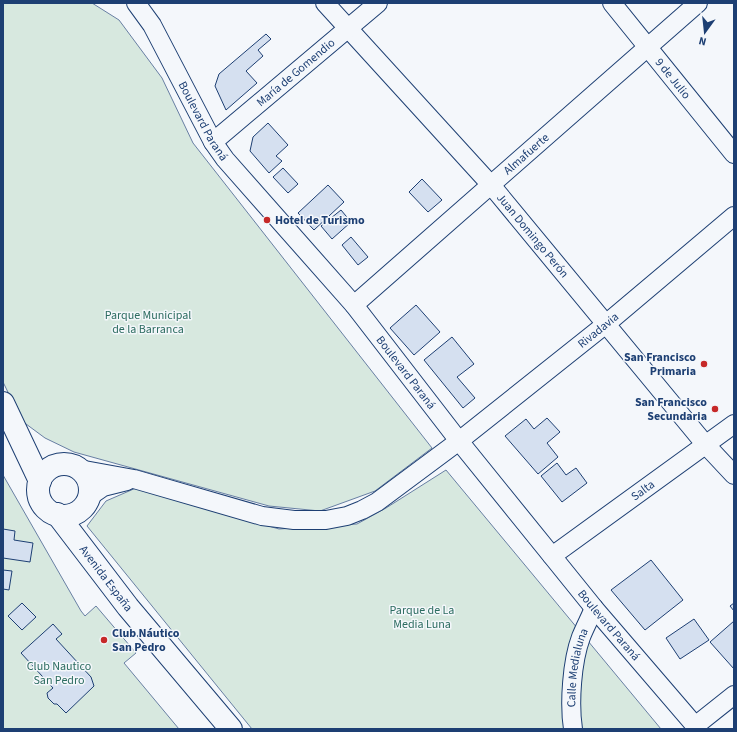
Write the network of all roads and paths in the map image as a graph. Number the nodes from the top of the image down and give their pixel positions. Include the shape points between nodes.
1 (136, 3) edge
2 (324, 3) edge
3 (378, 3) edge
4 (612, 3) edge
5 (698, 3) edge
6 (347, 29) junction
7 (647, 48) junction
8 (214, 142) junction
9 (734, 154) edge
10 (491, 185) junction
11 (734, 216) edge
12 (354, 305) junction
13 (606, 324) junction
14 (3, 403) edge
15 (734, 424) edge
16 (15, 429) junction
17 (459, 441) junction
18 (706, 444) junction
19 (57, 465) junction
20 (79, 469) junction
21 (734, 475) edge
22 (134, 479) junction
23 (40, 481) junction
24 (90, 496) junction
25 (66, 514) junction
26 (552, 556) junction
27 (594, 608) junction
28 (734, 695) edge
29 (697, 727) edge
30 (232, 729) edge
31 (573, 729) edge

1 - 8 street, Boulevard Paraná via 152,25
2 - 6 street, Juan Domingo Perón
3 - 6 street, María de Gomendio
4 - 7 street, 9 de Julio
5 - 7 street, Almafuerte
6 - 8 street, María de Gomendio
6 - 10 street, Juan Domingo Perón
7 - 9 street, 9 de Julio
7 - 10 street, Almafuerte
8 - 12 street, Boulevard Paraná via 225,159
10 - 12 street, Almafuerte
10 - 13 street, Juan Domingo Perón
11 - 13 street, Rivadavia
12 - 17 street, Boulevard Paraná
13 - 17 street, Rivadavia
13 - 18 street, Juan Domingo Perón
14 - 16 main road, Avenida España
15 - 18 street, Salta
16 - 19 main road, Avenida España
16 - 23 main road, Avenida España
17 - 22 street, Rivadavia via 377,502 347,516 326,520 262,516
17 - 26 street, Boulevard Paraná
18 - 21 street, Juan Domingo Perón
18 - 26 street, Salta
19 - 20 main road, Avenida España via 72,465
19 - 23 main road via 50,468
20 - 22 street
20 - 24 main road via 89,481
22 - 24 street via 103,487
23 - 25 main road, Avenida España via 40,497 44,505 50,510
24 - 25 main road via 81,509
25 - 30 main road, Avenida España via 76,537 128,607
26 - 27 street, Boulevard Paraná
27 - 29 street, Boulevard Paraná
27 - 31 street, Calle Medialuna via 581,638 574,666 571,716
28 - 29 street

